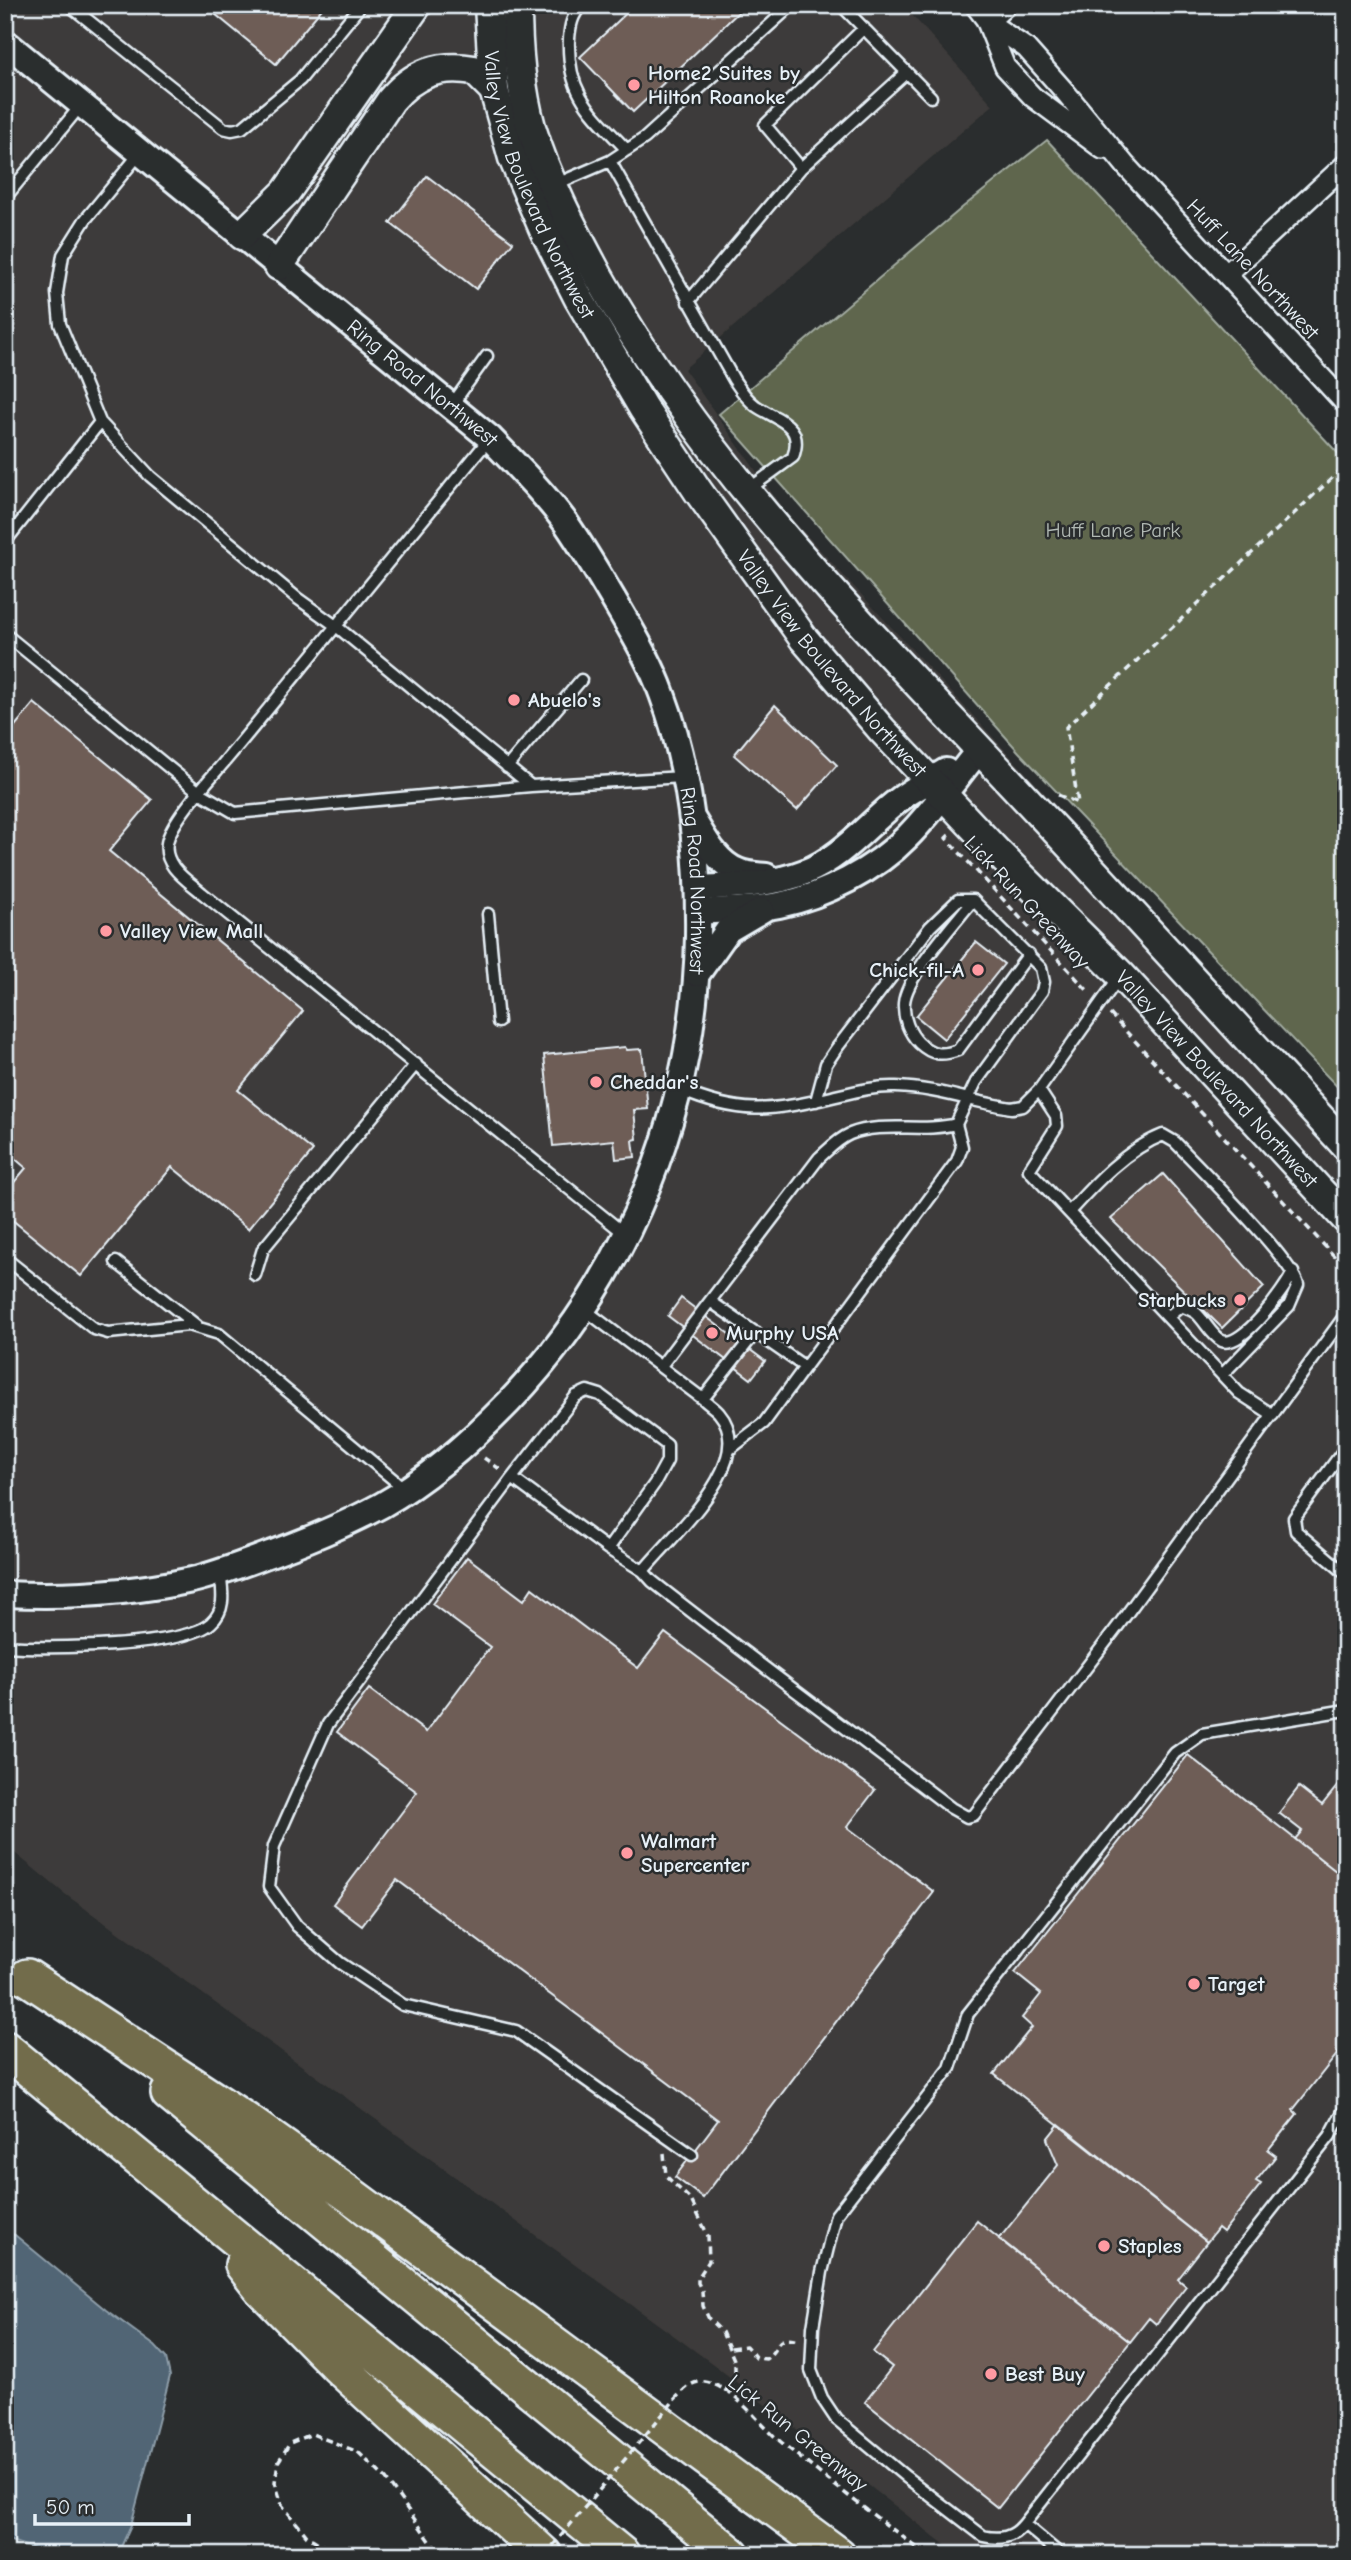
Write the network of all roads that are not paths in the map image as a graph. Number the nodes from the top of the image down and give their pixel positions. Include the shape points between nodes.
1 (361, 5) edge
2 (417, 5) edge
3 (489, 5) edge
4 (517, 5) edge
5 (582, 5) edge
6 (792, 5) edge
7 (841, 5) edge
8 (963, 5) edge
9 (975, 5) edge
10 (1006, 5) edge
11 (71, 6) edge
12 (988, 22) junction
13 (864, 28) junction
14 (5, 41) edge
15 (907, 72) junction
16 (494, 90) junction
17 (931, 97) dead end
18 (82, 104) junction
19 (627, 150) junction
20 (141, 152) junction
21 (610, 161) junction
22 (1346, 164) edge
23 (1126, 166) junction
24 (802, 168) junction
25 (553, 186) junction
26 (5, 198) edge
27 (242, 235) junction
28 (279, 266) junction
29 (1227, 274) junction
30 (688, 302) junction
31 (607, 347) junction
32 (487, 356) dead end
33 (1346, 404) edge
34 (451, 406) junction
35 (100, 422) junction
36 (490, 438) junction
37 (746, 491) junction
38 (5, 542) edge
39 (336, 626) junction
40 (5, 634) edge
41 (581, 680) dead end
42 (979, 750) junction
43 (507, 767) junction
44 (685, 777) junction
45 (531, 786) junction
46 (936, 788) junction
47 (198, 792) junction
48 (691, 818) junction
49 (795, 875) junction
50 (698, 900) junction
51 (973, 900) junction
52 (773, 905) junction
53 (488, 914) dead end
54 (1028, 954) junction
55 (697, 974) junction
56 (1121, 975) junction
57 (498, 1022) dead end
58 (416, 1065) junction
59 (679, 1090) junction
60 (1039, 1090) junction
61 (966, 1098) junction
62 (816, 1101) junction
63 (956, 1124) junction
64 (1346, 1146) edge
65 (1069, 1212) junction
66 (1346, 1219) edge
67 (627, 1236) junction
68 (5, 1258) edge
69 (116, 1262) dead end
70 (1293, 1272) junction
71 (255, 1275) dead end
72 (710, 1301) junction
73 (584, 1309) junction
74 (1346, 1314) edge
75 (1168, 1317) junction
76 (198, 1326) junction
77 (756, 1332) junction
78 (661, 1366) junction
79 (805, 1367) junction
80 (1222, 1375) junction
81 (703, 1399) junction
82 (1273, 1415) junction
83 (1346, 1447) edge
84 (730, 1449) junction
85 (512, 1478) junction
86 (406, 1490) junction
87 (608, 1549) junction
88 (643, 1571) junction
89 (220, 1572) junction
90 (1346, 1574) edge
91 (5, 1594) edge
92 (5, 1646) edge
93 (1346, 1710) edge
94 (16, 1968) edge
95 (5, 2049) edge
96 (1346, 2106) edge
97 (692, 2155) dead end
98 (190, 2200) junction
99 (1024, 2524) junction
100 (545, 2555) edge
101 (622, 2555) edge
102 (732, 2555) edge
103 (838, 2555) edge
104 (1062, 2555) edge

1 - 11 lane via 300,80 242,128 232,130 222,128
2 - 27 main road via 286,192
3 - 16 main road, Valley View Boulevard Northwest
4 - 25 main road, Valley View Boulevard Northwest via 523,90
5 - 19 lane via 572,20 571,73 581,100
6 - 19 lane
7 - 13 lane
8 - 12 street, Huff Lane Northwest
9 - 12 street, Huff Lane Northwest
10 - 12 street
12 - 23 street, Huff Lane Northwest via 1026,48
12 - 23 street, Huff Lane Northwest via 1005,67 1033,97
13 - 15 lane
13 - 24 lane via 765,125
14 - 18 street, Ring Road Northwest
15 - 17 lane
15 - 24 lane
16 - 28 main road via 474,70 457,68 430,71 403,86
16 - 31 main road, Valley View Boulevard Northwest via 513,158 544,230
18 - 20 street, Ring Road Northwest
18 - 26 lane
19 - 21 lane
20 - 27 street, Ring Road Northwest
20 - 35 lane via 85,220 63,255 57,293 60,324
21 - 25 lane
21 - 30 lane
22 - 29 street
23 - 29 street, Huff Lane Northwest
24 - 30 lane
25 - 37 main road, Valley View Boulevard Northwest via 575,234 645,353
27 - 28 street, Ring Road Northwest
28 - 34 street, Ring Road Northwest
29 - 33 street, Huff Lane Northwest
30 - 37 lane via 748,399 793,430 793,457
31 - 37 main road via 689,441 724,489 738,495
31 - 46 main road, Valley View Boulevard Northwest via 698,491 804,639
32 - 34 lane
34 - 36 street, Ring Road Northwest
35 - 38 lane
35 - 39 lane via 149,476
36 - 39 lane
36 - 44 street, Ring Road Northwest via 565,522 608,589 662,694
37 - 42 main road, Valley View Boulevard Northwest
39 - 43 lane
39 - 47 lane
40 - 47 lane
41 - 43 lane
42 - 46 street
42 - 64 main road, Valley View Boulevard Northwest
43 - 45 lane
44 - 45 lane
44 - 48 street, Ring Road Northwest
45 - 47 lane via 235,813
46 - 49 street via 897,801 834,856
46 - 52 street via 905,839 882,858 846,880
46 - 56 main road, Valley View Boulevard Northwest
47 - 58 lane via 166,844 173,868
48 - 49 street via 707,844 738,872
48 - 50 street, Ring Road Northwest
49 - 50 street
50 - 52 street
50 - 55 street, Ring Road Northwest
51 - 54 lane
51 - 54 lane via 939,941 904,1001 906,1024 917,1042 933,1054 958,1050
51 - 62 lane via 958,900 930,927 826,1064
52 - 55 street via 728,930
53 - 57 lane
54 - 61 lane via 1041,968 1042,990
55 - 59 street, Ring Road Northwest
56 - 60 lane
56 - 66 main road, Valley View Boulevard Northwest
58 - 67 lane
58 - 71 lane via 263,1249
59 - 62 lane via 726,1106 757,1110
59 - 67 street, Ring Road Northwest via 652,1177
60 - 61 lane via 1023,1106 1012,1108
60 - 65 lane via 1056,1116 1057,1126 1029,1170
61 - 62 lane via 928,1089 874,1087
61 - 63 lane
63 - 72 lane via 939,1129 851,1133 835,1143
63 - 79 lane via 962,1147 957,1161
65 - 70 lane via 1145,1142 1163,1135 1175,1142
65 - 75 lane
67 - 73 street, Ring Road Northwest
68 - 76 lane via 94,1329 108,1333
69 - 76 lane
70 - 75 lane via 1286,1288 1259,1319 1230,1342 1221,1340 1195,1312 1181,1306
70 - 80 lane via 1298,1285 1289,1306
72 - 77 lane
72 - 78 lane
73 - 78 lane
73 - 86 street, Ring Road Northwest via 534,1375 482,1430
74 - 82 lane
75 - 80 lane
76 - 86 lane via 219,1334
77 - 79 lane
77 - 81 lane
78 - 81 lane
79 - 84 lane via 764,1423
80 - 82 lane
81 - 84 lane via 723,1419
82 - 88 lane via 1118,1626 974,1815 967,1817 770,1674
83 - 90 lane via 1294,1518 1296,1531
84 - 88 lane via 710,1491
85 - 87 lane
85 - 87 lane via 576,1395 587,1391 648,1429 667,1445 667,1461
85 - 97 lane via 327,1724 274,1846 269,1888 297,1926 340,1963 403,2005 516,2031
86 - 89 street, Ring Road Northwest via 332,1529
87 - 88 lane
89 - 91 street, Ring Road Northwest via 95,1594
89 - 92 lane via 220,1612 201,1630 131,1644
93 - 99 lane via 1202,1734 1175,1753 968,2014 950,2068 836,2215 822,2272 811,2370 822,2398 836,2419 983,2536 1007,2538
94 - 102 highway
94 - 103 highway via 353,2197
95 - 98 highway
96 - 99 lane via 1330,2136
98 - 100 highway via 261,2288
98 - 101 highway
99 - 104 lane

